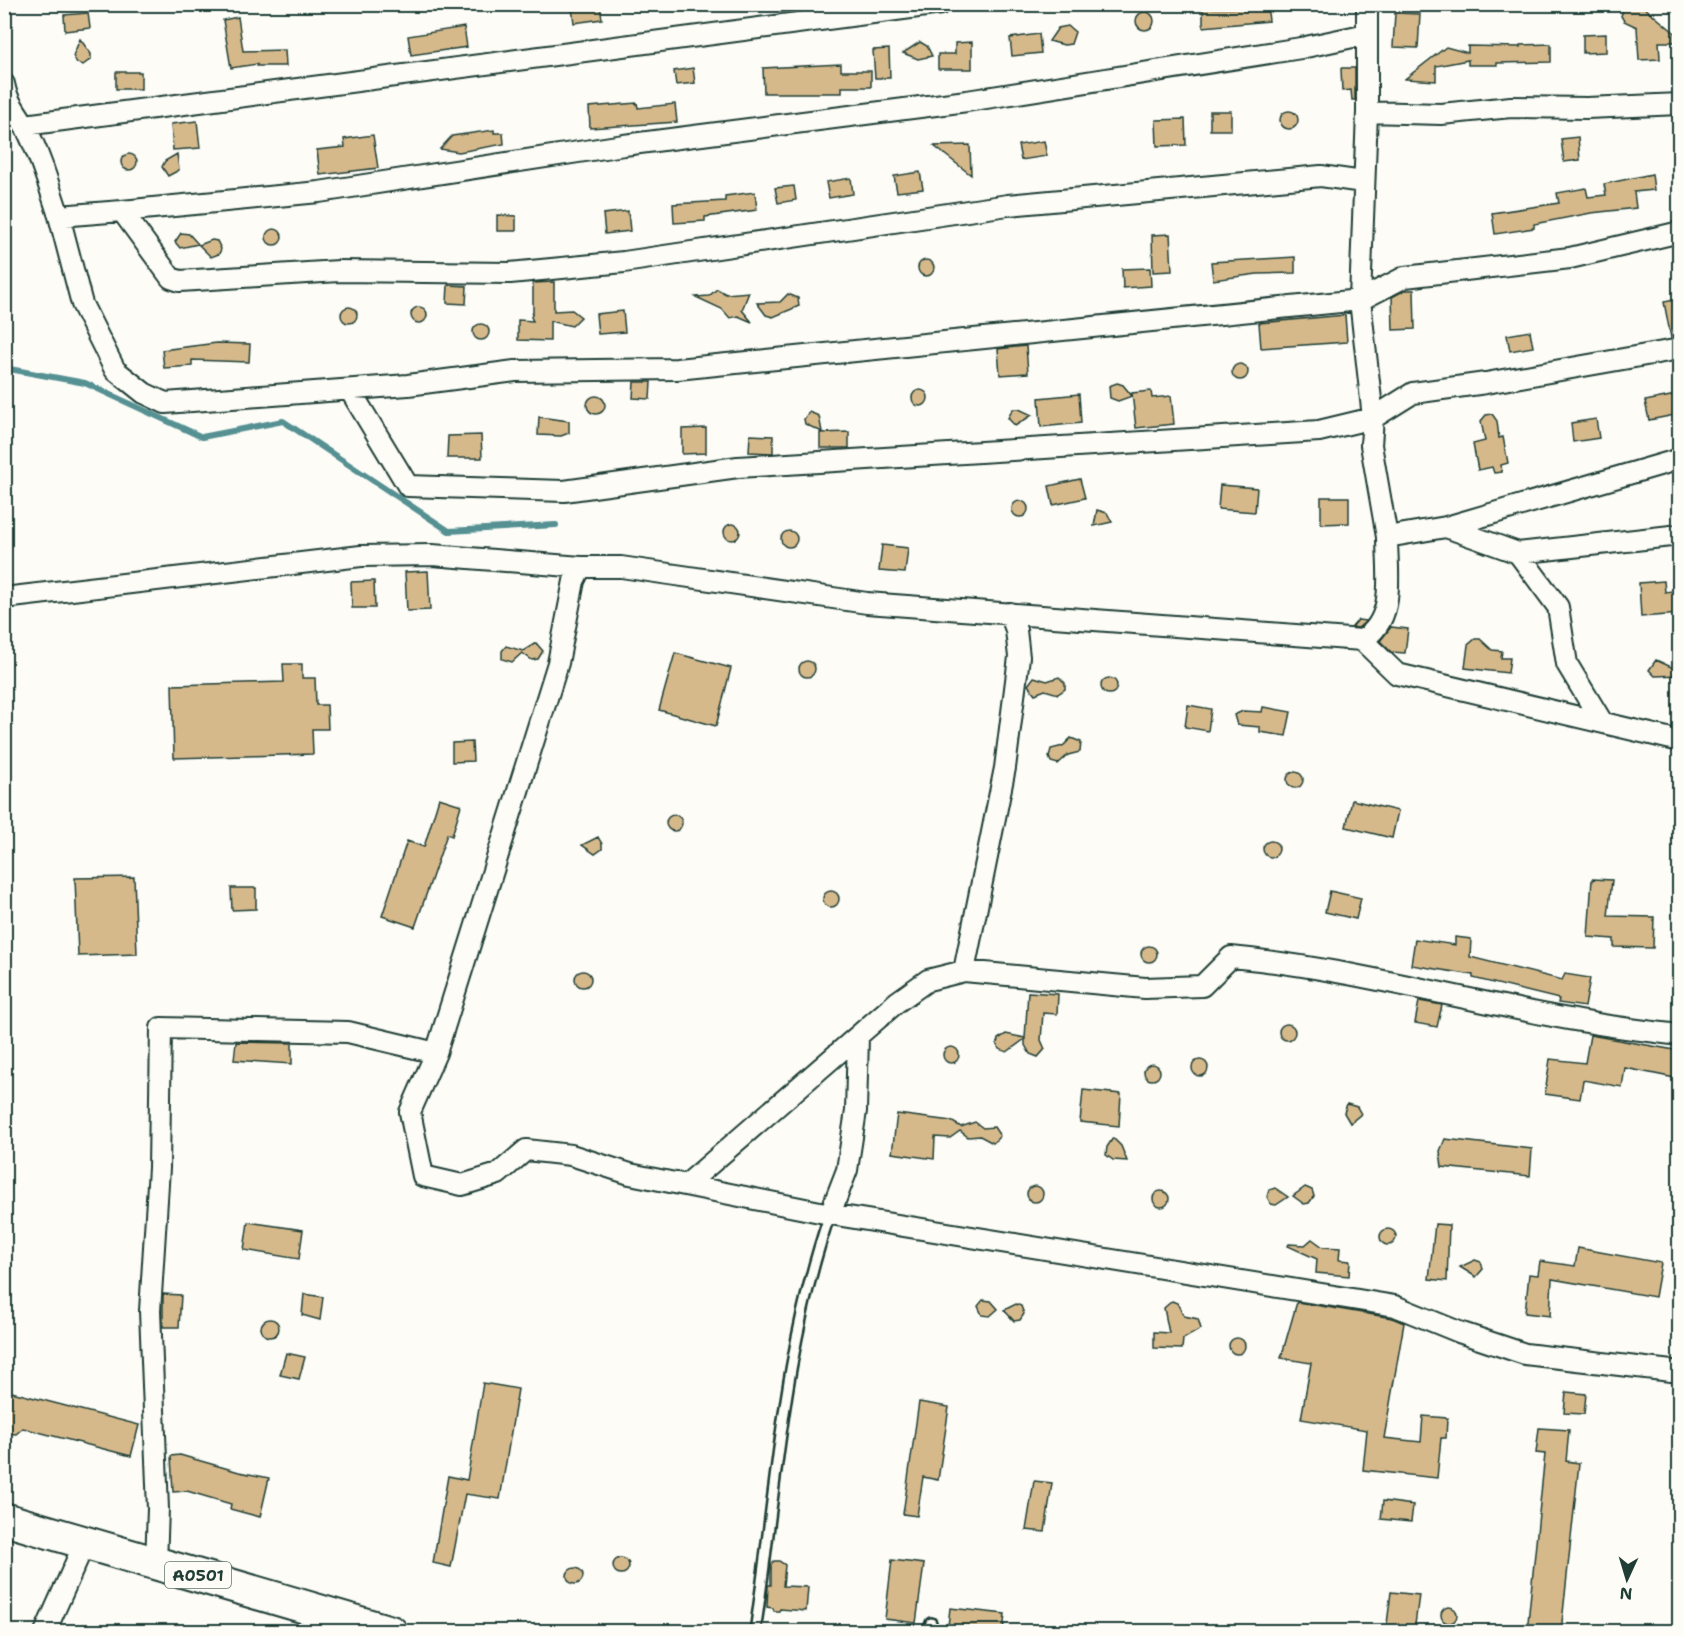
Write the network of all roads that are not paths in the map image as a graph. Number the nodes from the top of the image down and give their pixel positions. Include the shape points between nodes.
1 (941, 4) edge
2 (1367, 4) edge
3 (1367, 34) junction
4 (4, 84) edge
5 (1680, 104) edge
6 (1367, 112) junction
7 (25, 125) junction
8 (1363, 182) junction
9 (122, 211) junction
10 (59, 216) junction
11 (1680, 232) edge
12 (1360, 300) junction
13 (1680, 349) edge
14 (350, 390) junction
15 (1373, 418) junction
16 (1680, 459) edge
17 (1446, 527) junction
18 (1680, 535) edge
19 (1387, 537) junction
20 (1518, 553) junction
21 (581, 567) junction
22 (4, 598) edge
23 (1010, 613) junction
24 (1362, 640) junction
25 (1602, 722) junction
26 (1680, 741) edge
27 (964, 971) junction
28 (1680, 1035) edge
29 (858, 1037) junction
30 (436, 1053) junction
31 (630, 1174) junction
32 (830, 1214) junction
33 (1680, 1372) edge
34 (4, 1519) edge
35 (85, 1542) junction
36 (156, 1563) junction
37 (45, 1632) edge
38 (391, 1632) edge
39 (755, 1632) edge

1 - 7 street
2 - 3 street
3 - 6 street
3 - 9 street via 967,101 624,145 319,192
4 - 7 street via 6,98
5 - 6 street via 1511,107 1442,114
6 - 8 street
7 - 10 street
8 - 9 street via 1320,176 1008,205 624,262 510,273 339,271 176,280
8 - 12 street
9 - 10 street
10 - 14 street via 82,304 115,370 144,393 165,403
11 - 12 street via 1569,258 1406,277
12 - 14 street via 677,369 515,371
12 - 15 street
13 - 15 street via 1413,393
14 - 15 street via 408,486 417,488 564,491 738,467 1319,432
15 - 19 street via 1371,445
16 - 17 street
17 - 19 street
17 - 20 street
18 - 20 street
19 - 24 street via 1387,609 1375,633
20 - 25 street via 1558,607 1568,664
21 - 22 street via 432,555 361,556
21 - 23 street via 621,567 867,603
21 - 30 street via 574,581 558,663
23 - 24 street
23 - 27 street via 1019,657 1006,757
24 - 25 street via 1397,674
25 - 26 street
27 - 28 street via 1145,988 1202,986 1231,957 1422,987 1580,1021
27 - 29 street via 928,980
29 - 31 street via 686,1185
29 - 32 street via 856,1111 847,1170
30 - 31 street via 410,1112 423,1176 462,1185 498,1174 526,1150 572,1155
30 - 36 street via 348,1032 161,1028 159,1168 150,1311 158,1509
31 - 32 street
32 - 33 street via 1395,1306 1525,1354
32 - 39 lane via 813,1262 792,1355
34 - 35 highway, A0501
35 - 36 highway, A0501
35 - 37 street
36 - 38 highway, A0501 via 327,1618

